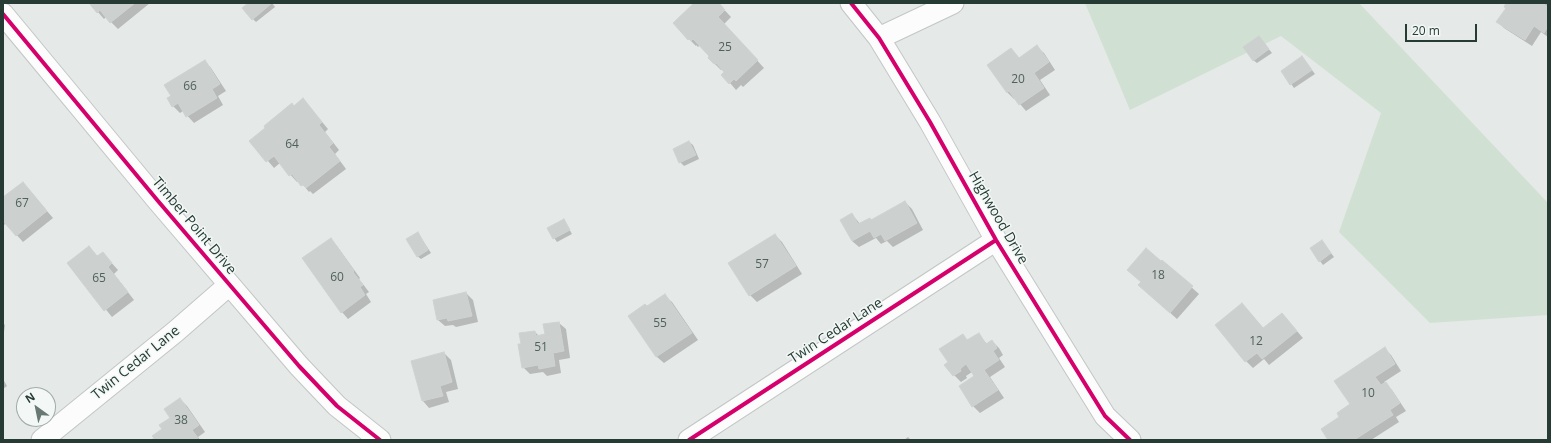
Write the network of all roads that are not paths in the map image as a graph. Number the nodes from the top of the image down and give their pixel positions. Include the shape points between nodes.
1 (851, 3) edge
2 (953, 3) edge
3 (3, 14) edge
4 (879, 38) junction
5 (996, 240) junction
6 (229, 284) junction
7 (42, 440) edge
8 (380, 440) edge
9 (688, 440) edge
10 (1130, 440) edge

1 - 4 street, Highwood Drive
2 - 4 street
3 - 6 street, Timber Point Drive
4 - 5 street, Highwood Drive via 930,122
5 - 9 street, Twin Cedar Lane
5 - 10 street, Highwood Drive via 1105,416
6 - 7 street, Twin Cedar Lane via 175,332
6 - 8 street, Timber Point Drive via 298,366 336,406

